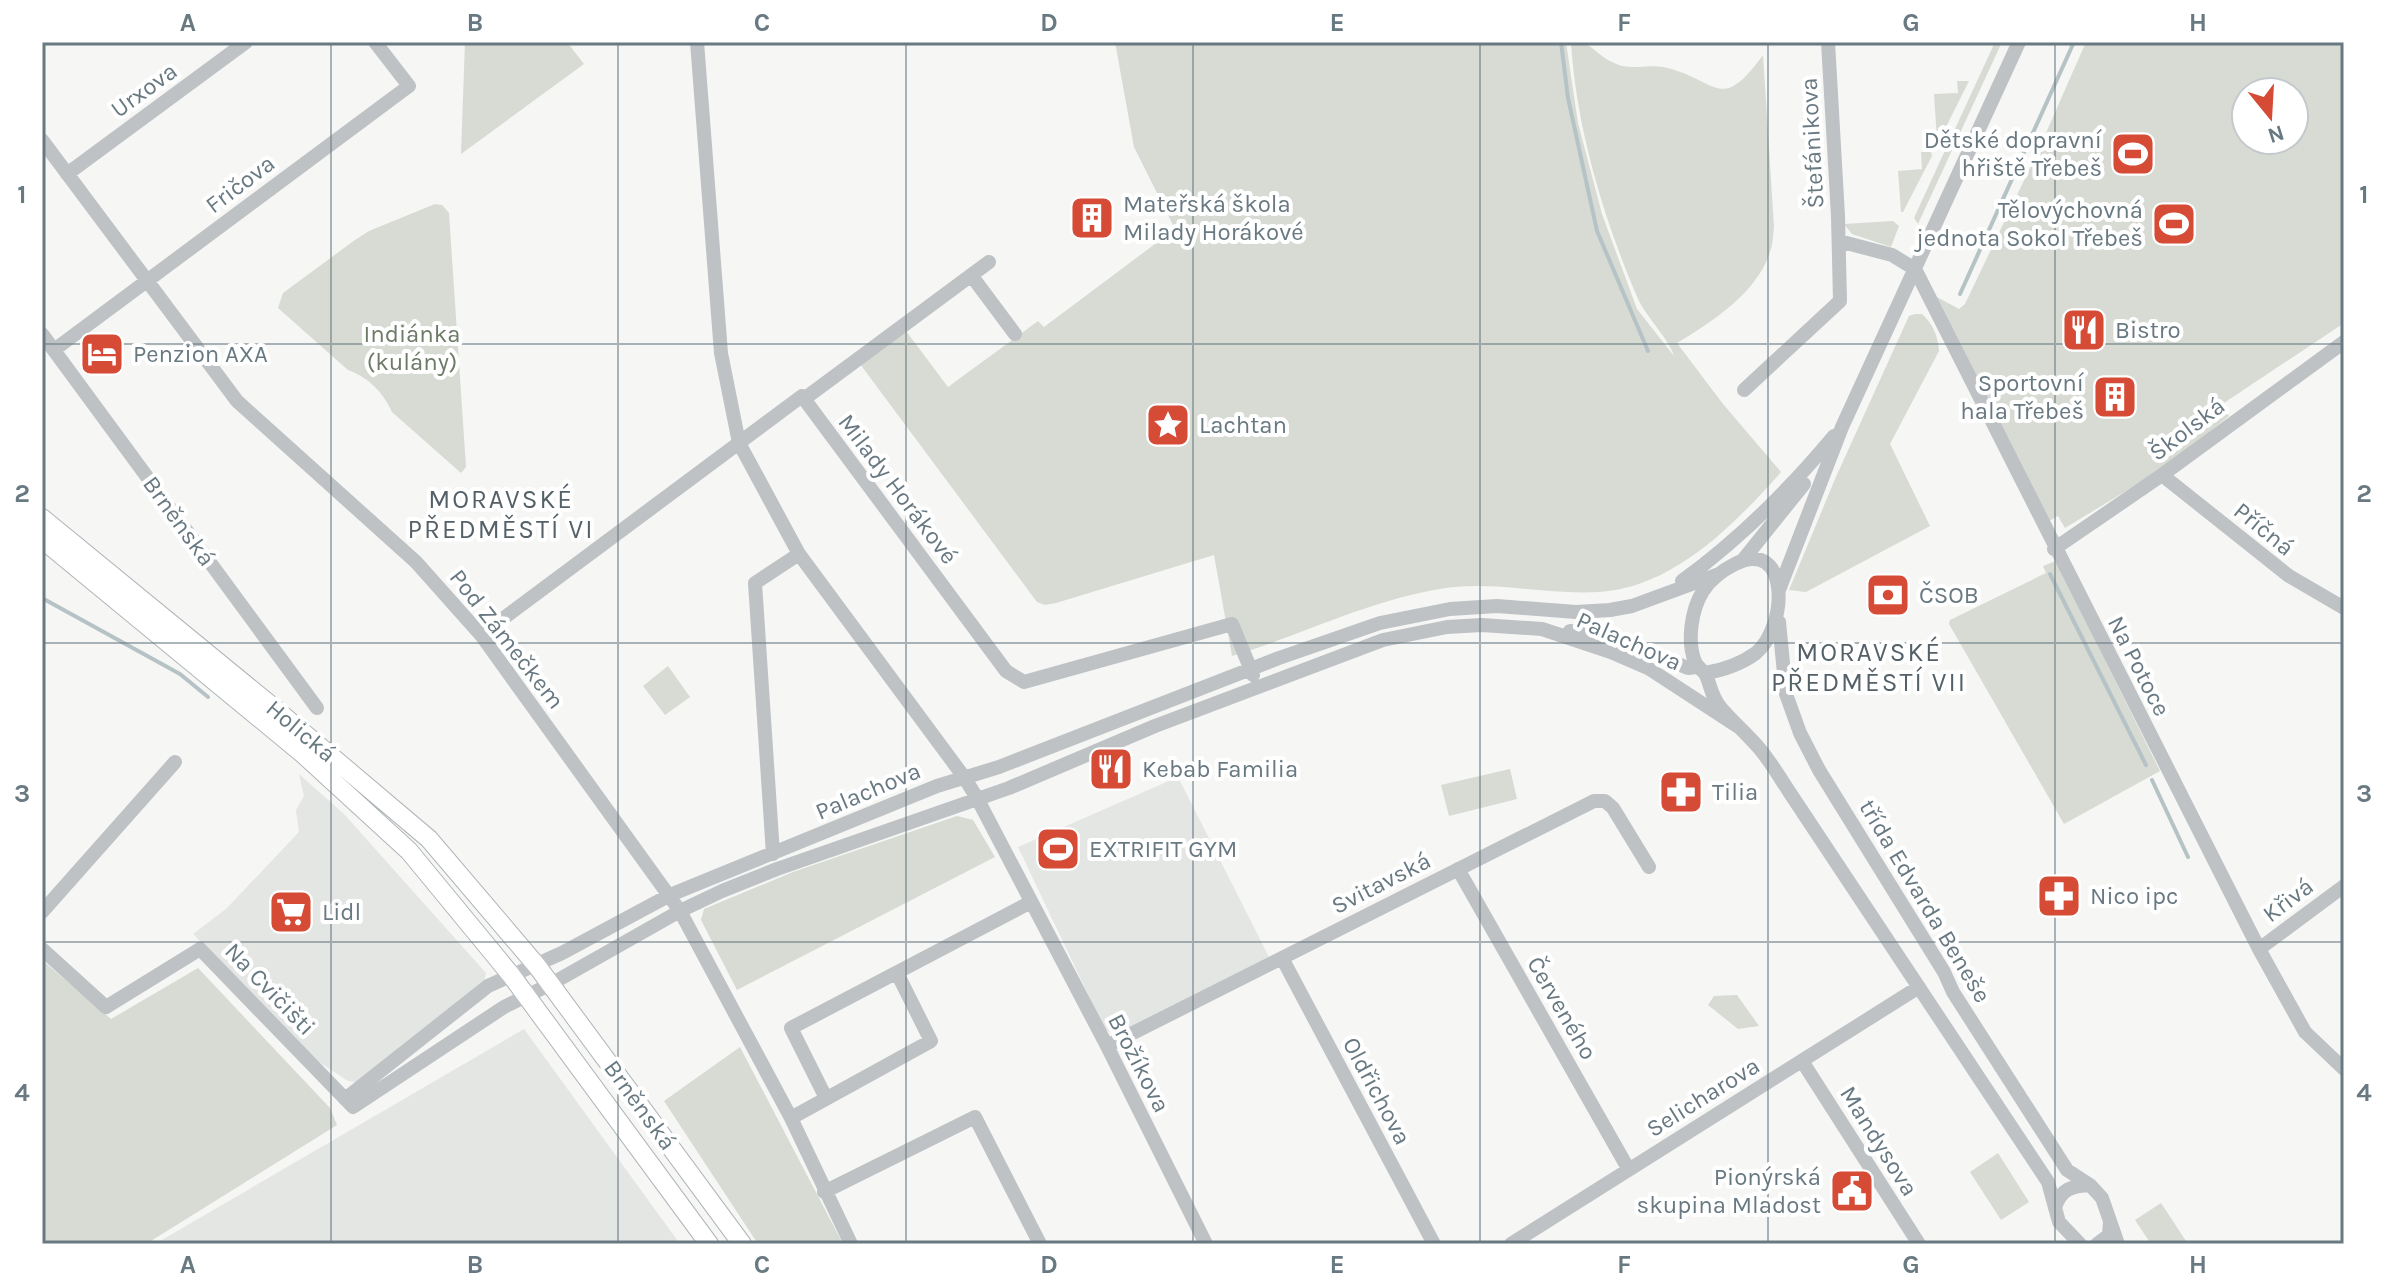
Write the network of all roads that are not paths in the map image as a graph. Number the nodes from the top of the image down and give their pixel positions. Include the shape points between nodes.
1 (246, 42) edge
2 (375, 42) edge
3 (697, 42) edge
4 (1828, 42) edge
5 (2019, 42) edge
6 (42, 140) edge
7 (67, 174) junction
8 (1839, 241) junction
9 (989, 262) dead end
10 (1915, 269) junction
11 (971, 275) junction
12 (146, 281) junction
13 (42, 334) edge
14 (1015, 334) dead end
15 (2344, 342) edge
16 (54, 350) junction
17 (1744, 390) dead end
18 (804, 399) junction
19 (1842, 427) junction
20 (739, 443) junction
21 (2162, 475) junction
22 (42, 518) edge
23 (42, 539) edge
24 (2054, 549) junction
25 (799, 554) junction
26 (1743, 560) junction
27 (1719, 574) junction
28 (1778, 591) junction
29 (1663, 595) junction
30 (2344, 608) edge
31 (1779, 613) junction
32 (1542, 629) junction
33 (481, 635) junction
34 (1250, 669) junction
35 (1701, 670) junction
36 (1257, 686) junction
37 (317, 708) dead end
38 (1740, 728) junction
39 (175, 762) dead end
40 (964, 777) junction
41 (977, 798) junction
42 (773, 854) junction
43 (1649, 867) dead end
44 (1458, 869) junction
45 (2344, 886) edge
46 (670, 895) junction
47 (1031, 902) junction
48 (680, 911) junction
49 (42, 912) edge
50 (42, 949) edge
51 (2259, 949) junction
52 (1282, 958) junction
53 (537, 966) junction
54 (897, 973) junction
55 (511, 975) junction
56 (551, 984) junction
57 (1919, 987) junction
58 (526, 995) junction
59 (1107, 1046) junction
60 (1802, 1061) junction
61 (2344, 1069) edge
62 (826, 1098) junction
63 (345, 1099) junction
64 (791, 1118) junction
65 (1629, 1170) junction
66 (2090, 1185) junction
67 (824, 1192) junction
68 (2055, 1208) junction
69 (2110, 1217) junction
70 (2081, 1243) edge
71 (709, 1244) edge
72 (742, 1244) edge
73 (851, 1244) edge
74 (1040, 1244) edge
75 (1206, 1244) edge
76 (1434, 1244) edge
77 (1511, 1244) edge
78 (1919, 1244) edge
79 (2097, 1244) edge
80 (2118, 1244) edge

1 - 7 street, Urxova
2 - 12 street, Fričova via 409,86
3 - 20 street via 721,353
4 - 8 street, Štefánikova
5 - 10 street
6 - 7 street, Pod Zámečkem
7 - 12 street, Pod Zámečkem
8 - 10 street, Štefánikova via 1892,255
8 - 17 street, Štefánikova via 1840,301
9 - 11 street
10 - 19 street
10 - 24 street, Na Potoce
11 - 14 street
11 - 18 street
12 - 16 street, Fričova
12 - 33 street, Pod Zámečkem via 237,401 416,562
13 - 16 street, Brněnská
15 - 21 street, Školská
16 - 37 street, Brněnská
18 - 20 street
18 - 34 street, Milady Horákové via 1006,671 1024,682 1232,624
19 - 26 street via 1796,496
19 - 28 street
19 - 29 street via 1779,499
20 - 25 street
20 - 33 street
21 - 24 street, Školská
21 - 30 street, Příčná via 2289,576
22 - 53 main road, Holická via 429,839
23 - 55 main road, Holická via 268,724 409,851
24 - 51 street, Na Potoce
25 - 40 street
25 - 42 street via 755,583
26 - 27 street
26 - 28 street via 1766,563
27 - 29 street, Palachova
27 - 35 street via 1703,591 1692,623 1692,646
28 - 31 street
29 - 34 street, Palachova via 1610,610 1497,606 1415,614
31 - 35 street via 1758,651 1743,661
31 - 66 street, třída Edvarda Beneše via 1791,713 1819,770 2067,1170
32 - 35 street via 1605,635
32 - 36 street, Palachova via 1482,625 1417,632 1350,650
32 - 38 street, Palachova via 1648,668
33 - 46 street, Pod Zámečkem
34 - 36 street
34 - 40 street, Palachova
35 - 38 street, třída Edvarda Beneše via 1716,702
36 - 41 street, Palachova
38 - 57 street, třída Edvarda Beneše via 1773,767
39 - 49 street
40 - 41 street
40 - 42 street, Palachova
41 - 47 street, Brožíkova
41 - 48 street, Palachova via 777,869
42 - 46 street, Palachova
43 - 44 street, Svitavská via 1613,808 1600,800
44 - 52 street, Svitavská
44 - 65 street, Červeného
45 - 51 street, Křivá
46 - 48 street, Pod Zámečkem
46 - 53 street, Palachova
47 - 54 street
47 - 59 street, Brožíkova
48 - 56 street, Palachova
48 - 64 street, Pod Zámečkem
50 - 63 street, Na Cvičišti via 106,1007 200,949
51 - 61 street, Na Potoce via 2305,1032
52 - 59 street, Svitavská
52 - 76 street, Oldřichova
53 - 55 street, Palachova
53 - 56 main road, Brněnská
54 - 62 street via 931,1041
54 - 62 street via 791,1028
55 - 58 main road, Holická
55 - 63 street via 488,986
56 - 58 street, Palachova
56 - 72 main road, Brněnská
57 - 60 street, Selicharova
57 - 68 street, třída Edvarda Beneše via 2048,1182
58 - 63 street via 353,1107
58 - 71 main road, Brněnská
59 - 75 street, Brožíkova
60 - 65 street, Selicharova
60 - 78 street, Mandysova
62 - 64 street
64 - 67 street, Pod Zámečkem
65 - 77 street, Selicharova
66 - 68 street via 2066,1189
66 - 69 street, třída Edvarda Beneše
67 - 73 street, Pod Zámečkem
67 - 74 street via 975,1117
68 - 70 street, třída Edvarda Beneše via 2063,1229
69 - 79 street via 2109,1235
69 - 80 street, třída Edvarda Beneše

